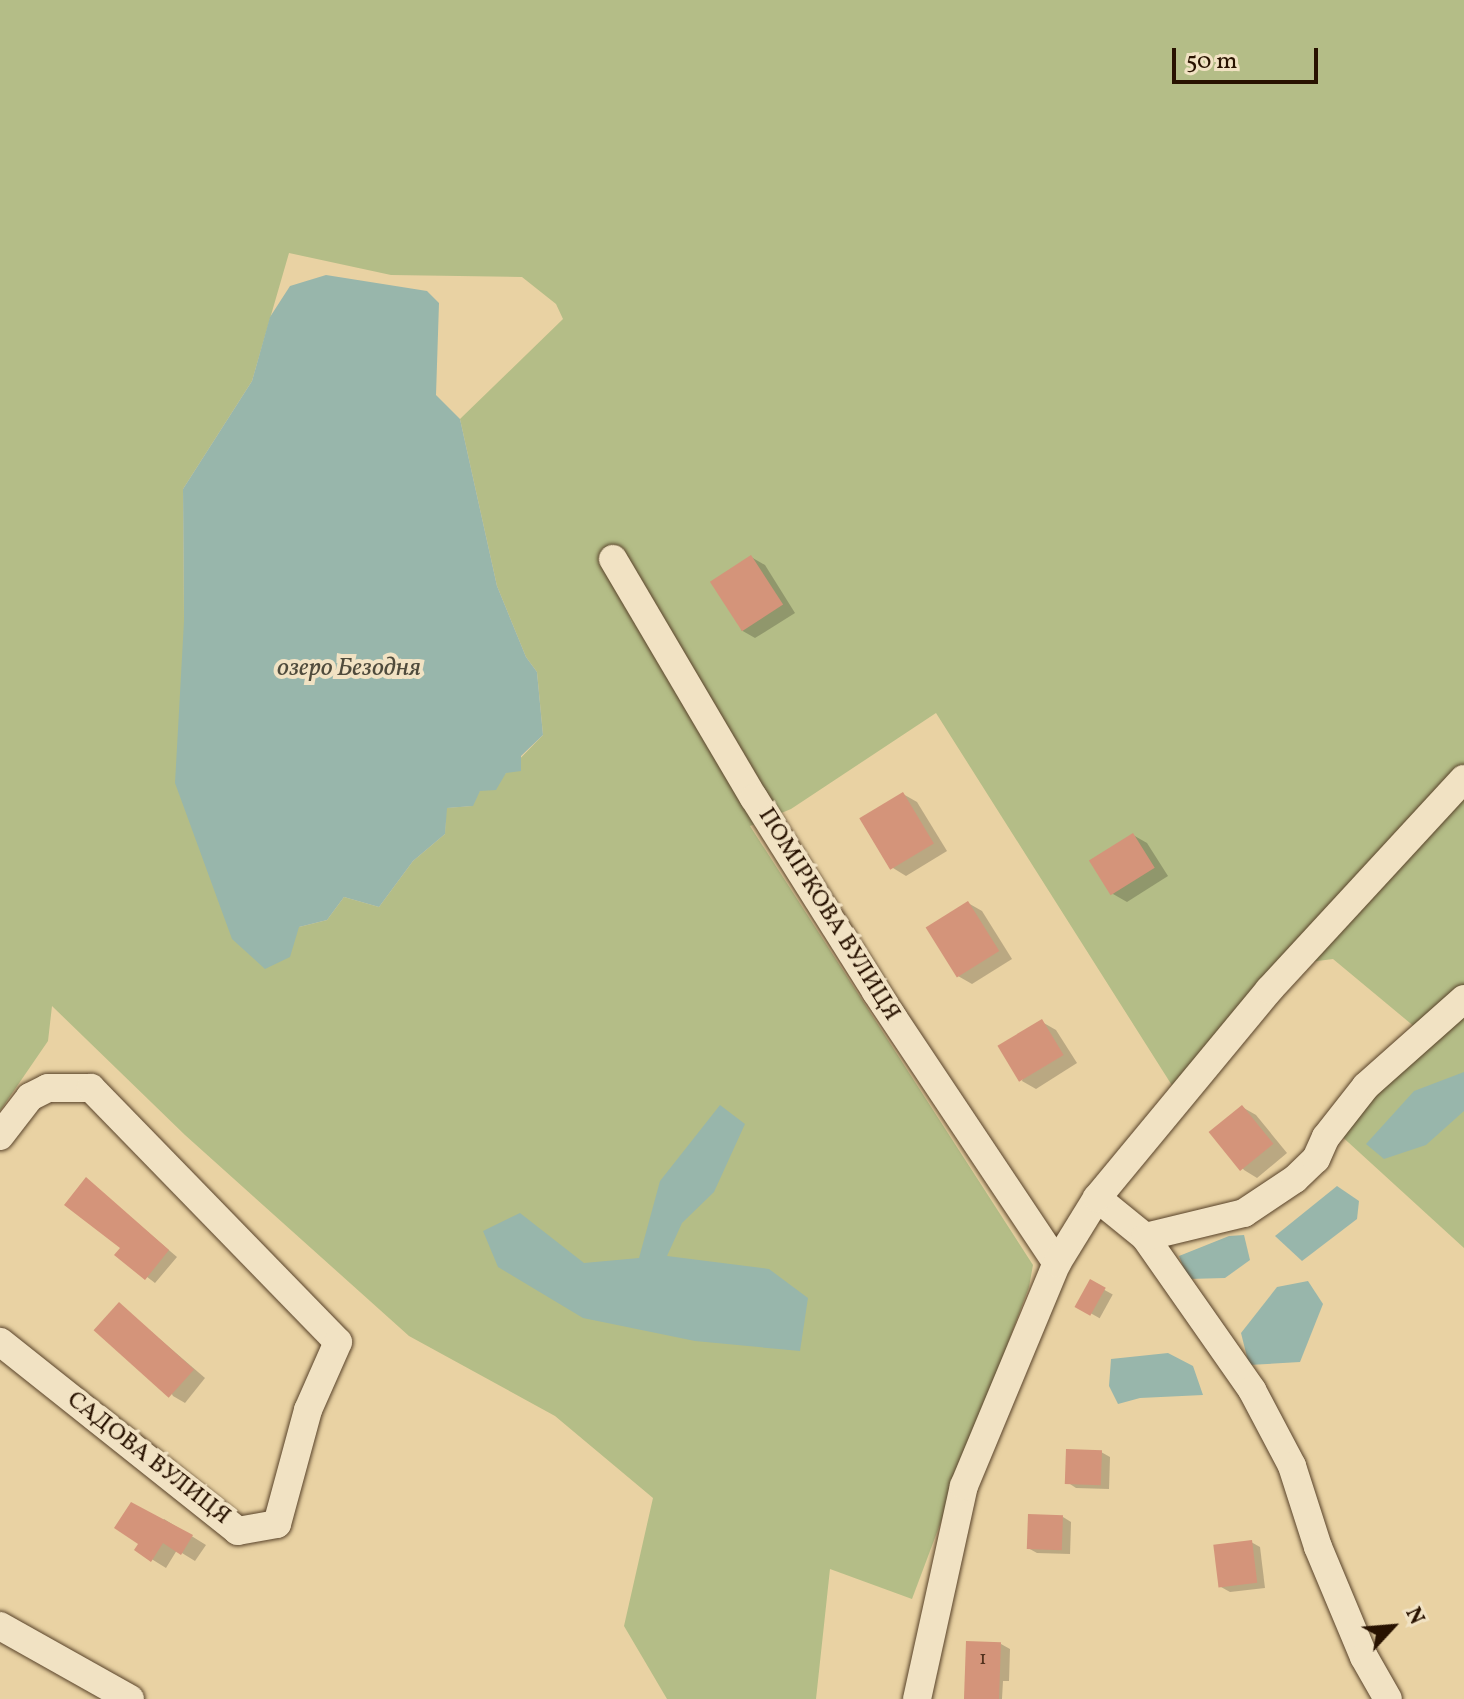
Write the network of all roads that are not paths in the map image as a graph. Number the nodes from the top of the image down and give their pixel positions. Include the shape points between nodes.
1 (613, 559) dead end
2 (1464, 779) edge
3 (1464, 999) edge
4 (0, 1136) edge
5 (1097, 1198) junction
6 (1145, 1237) junction
7 (1057, 1263) junction
8 (0, 1342) edge
9 (0, 1626) edge
10 (130, 1699) edge
11 (917, 1699) edge
12 (1388, 1699) edge

1 - 7 street, ПОМІРКОВА ВУЛИЦЯ via 876,992
2 - 5 street via 1269,990
3 - 6 street via 1366,1086 1326,1137 1316,1159 1295,1179 1244,1213
4 - 8 street, САДОВА ВУЛИЦЯ via 30,1097 48,1088 91,1088 338,1342 308,1410 277,1524 238,1531
5 - 6 street
5 - 7 street
6 - 12 street via 1252,1390 1292,1466 1318,1547 1364,1657
7 - 11 street via 964,1486
9 - 10 street

